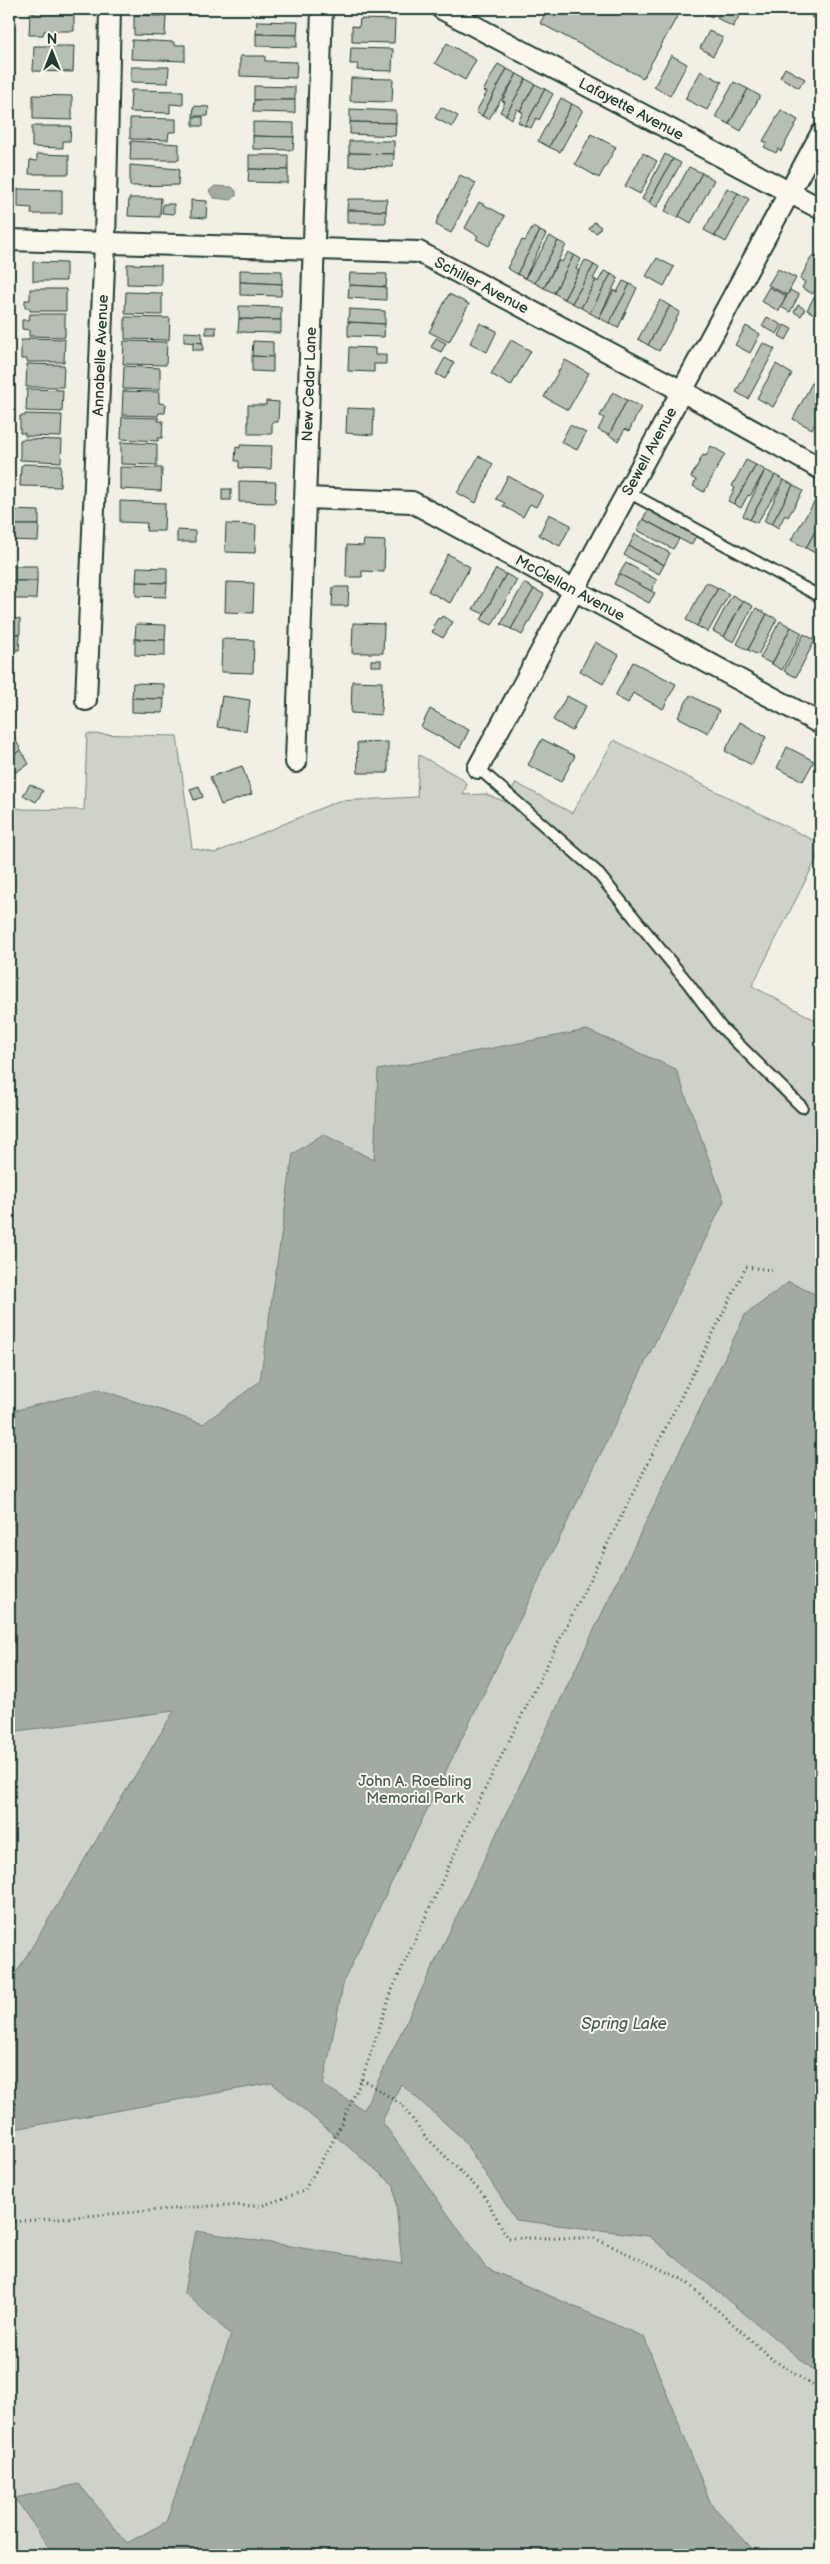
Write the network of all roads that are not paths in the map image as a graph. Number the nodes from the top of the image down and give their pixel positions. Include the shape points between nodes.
1 (110, 9) edge
2 (322, 9) edge
3 (442, 9) edge
4 (821, 134) edge
5 (788, 191) junction
6 (821, 209) edge
7 (9, 240) edge
8 (105, 243) junction
9 (313, 249) junction
10 (682, 391) junction
11 (821, 469) edge
12 (628, 492) junction
13 (306, 498) junction
14 (576, 591) junction
15 (821, 596) edge
16 (86, 700) dead end
17 (821, 724) edge
18 (296, 762) dead end
19 (478, 768) joint
20 (802, 1107) dead end

1 - 8 street, Annabelle Avenue
2 - 9 street, New Cedar Lane
3 - 5 street, Lafayette Avenue
4 - 5 street, Sewell Avenue
5 - 6 street, Lafayette Avenue
5 - 10 street, Sewell Avenue
7 - 8 street, Schiller Avenue
8 - 9 street, Schiller Avenue
8 - 16 street, Annabelle Avenue
9 - 10 street, Schiller Avenue via 419,252
9 - 13 street, New Cedar Lane
10 - 11 street, Schiller Avenue
10 - 12 street, Sewell Avenue
12 - 14 street, Sewell Avenue
12 - 15 lane
13 - 14 street, McClellan Avenue via 412,502
13 - 18 street, New Cedar Lane
14 - 17 street, McClellan Avenue
14 - 19 street, Sewell Avenue
19 - 20 lane via 596,871 720,1026

